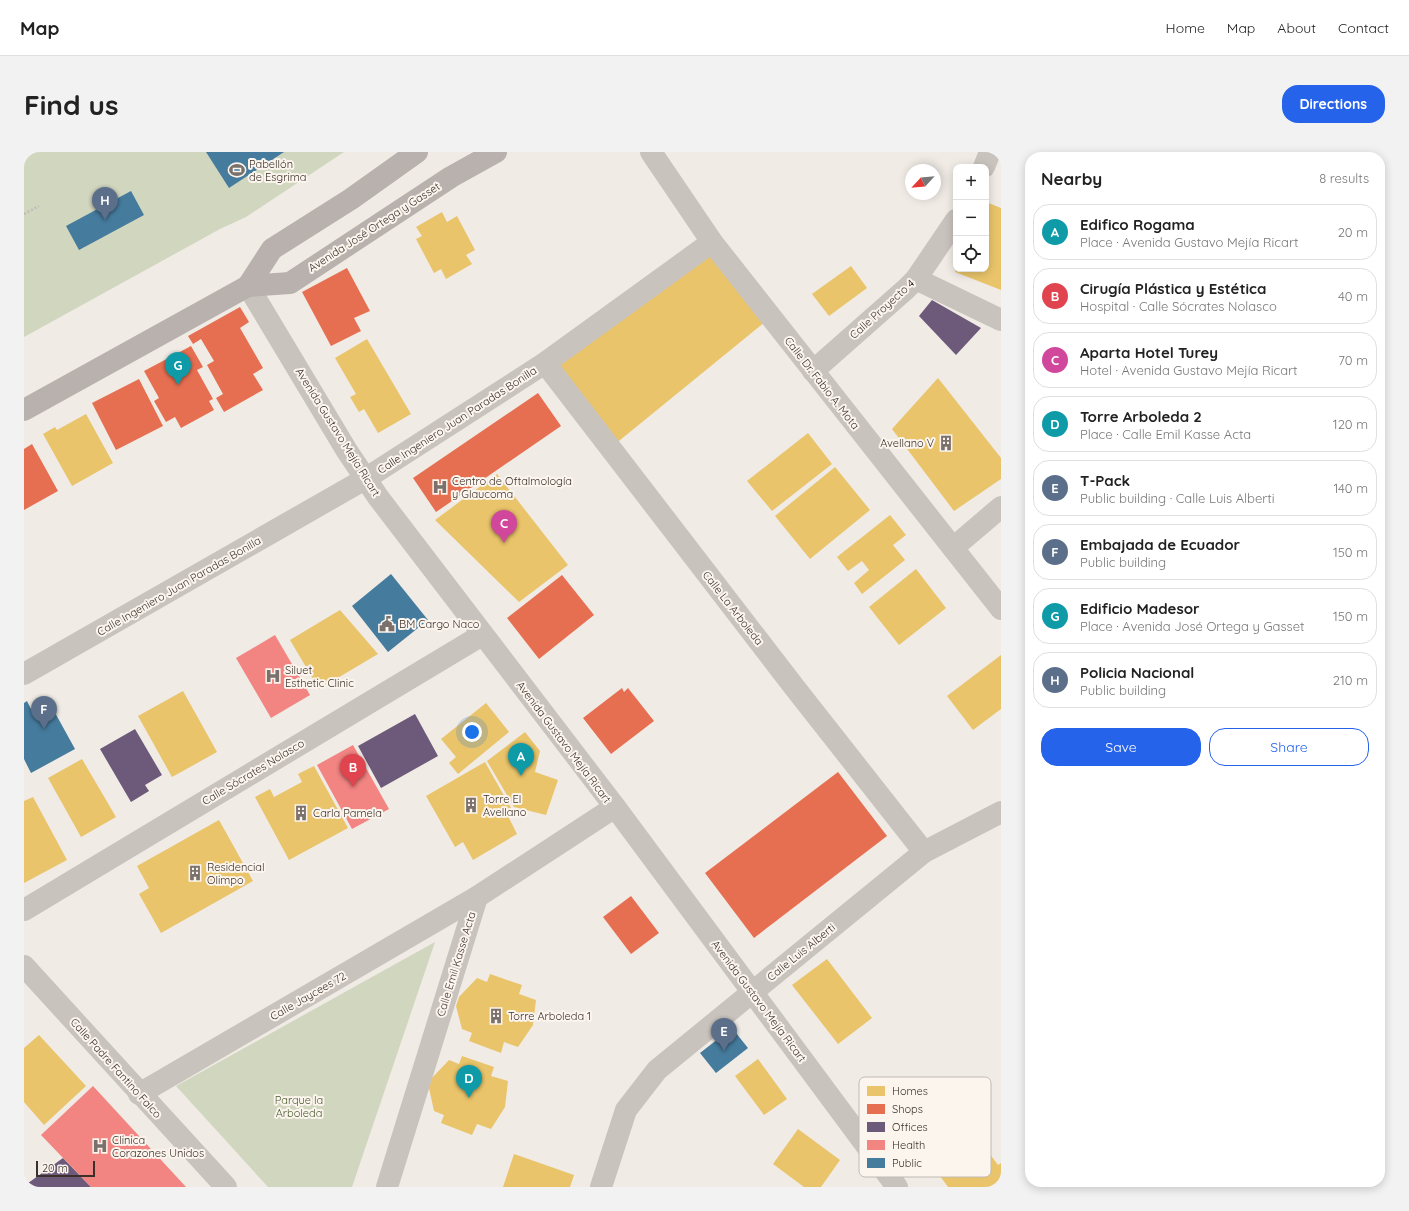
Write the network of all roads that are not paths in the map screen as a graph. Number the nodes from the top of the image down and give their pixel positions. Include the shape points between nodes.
1 (474, 152) edge
2 (496, 152) edge
3 (651, 152) edge
4 (990, 152) edge
5 (406, 155) edge
6 (985, 164) edge
7 (451, 177) junction
8 (953, 224) edge
9 (712, 242) junction
10 (916, 279) junction
11 (248, 286) junction
12 (1001, 320) edge
13 (544, 363) junction
14 (813, 371) junction
15 (24, 410) edge
16 (365, 479) junction
17 (1001, 507) edge
18 (953, 548) junction
19 (1001, 609) edge
20 (482, 635) junction
21 (24, 674) edge
22 (614, 807) junction
23 (1001, 812) edge
24 (924, 852) junction
25 (477, 898) junction
26 (24, 910) edge
27 (24, 966) edge
28 (752, 992) junction
29 (139, 1094) junction
30 (859, 1136) edge
31 (890, 1177) edge
32 (226, 1187) edge
33 (387, 1187) edge
34 (601, 1187) edge
35 (897, 1187) edge

1 - 7 street
2 - 7 main road, Avenida José Ortega y Gasset
3 - 9 street, Calle Dr. Fabio A. Mota
4 - 6 street
5 - 11 main road, Avenida José Ortega y Gasset via 351,199 272,249
7 - 11 main road, Avenida José Ortega y Gasset via 290,283
8 - 10 street, Calle Proyecto 4
9 - 13 street, Calle Ingeniero Juan Paradas Bonilla
9 - 14 street, Calle Dr. Fabio A. Mota
10 - 12 street
10 - 14 street, Calle Proyecto 4
11 - 15 main road, Avenida José Ortega y Gasset
11 - 16 street, Avenida Gustavo Mejía Ricart
13 - 16 street, Calle Ingeniero Juan Paradas Bonilla
13 - 24 street, Calle La Arboleda
14 - 18 street, Calle Dr. Fabio A. Mota
16 - 20 street, Avenida Gustavo Mejía Ricart
16 - 21 street, Calle Ingeniero Juan Paradas Bonilla
17 - 18 street
18 - 19 street, Calle Dr. Fabio A. Mota
20 - 22 street, Avenida Gustavo Mejía Ricart
20 - 26 street, Calle Sócrates Nolasco
22 - 25 street, Calle Emil Kasse Acta
22 - 28 street, Avenida Gustavo Mejía Ricart
23 - 24 street, Calle Luis Alberti
24 - 28 street, Calle Luis Alberti
25 - 29 street, Calle Jaycees 72
25 - 33 street, Calle Emil Kasse Acta
27 - 29 street, Calle Padre Fantino Falco
28 - 30 street, Avenida Gustavo Mejía Ricart
28 - 34 street, Calle Luis Alberti via 657,1070 626,1110
29 - 32 street, Calle Padre Fantino Falco
31 - 35 street, Avenida Gustavo Mejía Ricart

